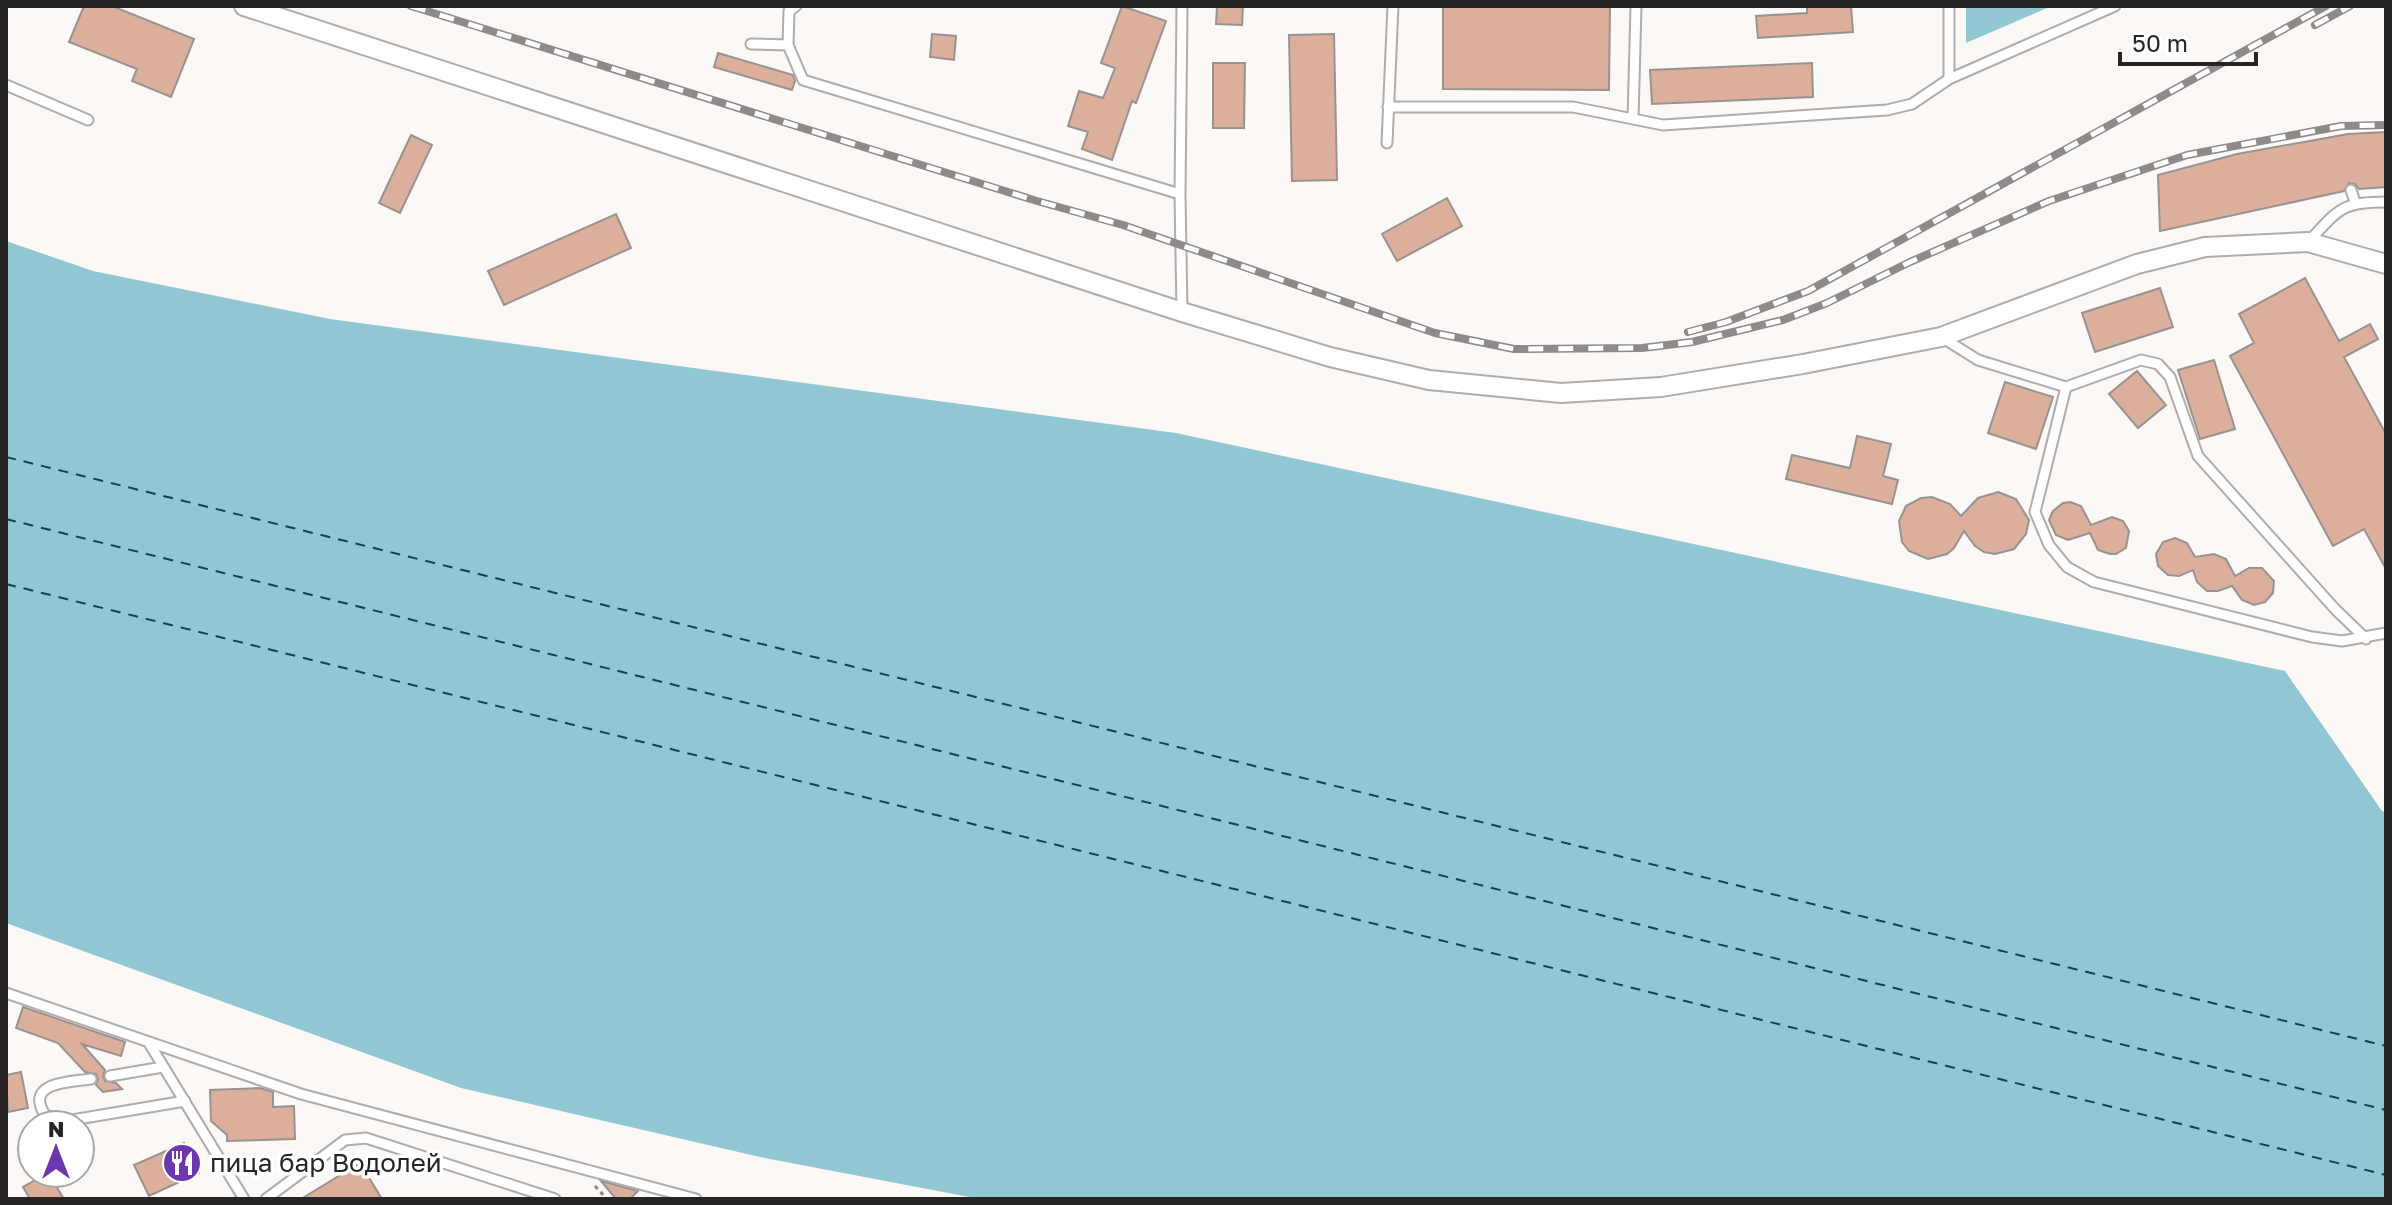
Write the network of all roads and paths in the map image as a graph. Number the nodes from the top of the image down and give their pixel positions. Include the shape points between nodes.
1 (244, 6) edge
2 (796, 6) edge
3 (1182, 6) edge
4 (1393, 6) edge
5 (1636, 6) edge
6 (1949, 6) edge
7 (2115, 6) edge
8 (751, 44) dead end
9 (788, 45) junction
10 (1949, 79) junction
11 (6, 85) edge
12 (1388, 107) junction
13 (1633, 119) junction
14 (88, 120) dead end
15 (1387, 143) dead end
16 (2351, 190) dead end
17 (1180, 194) junction
18 (2355, 202) junction
19 (2386, 202) edge
20 (2308, 242) junction
21 (2386, 264) edge
22 (1182, 312) junction
23 (1941, 337) junction
24 (2066, 387) junction
25 (2386, 633) edge
26 (2366, 639) junction
27 (6, 993) edge
28 (149, 1043) junction
29 (163, 1067) junction
30 (110, 1076) dead end
31 (91, 1079) dead end
32 (185, 1101) junction
33 (244, 1199) edge
34 (266, 1199) edge
35 (555, 1199) edge
36 (696, 1199) edge

1 - 22 street
2 - 9 lane via 789,11
3 - 17 lane
4 - 12 lane
5 - 13 lane
6 - 10 lane
7 - 10 lane
8 - 9 lane
9 - 17 lane via 803,80
10 - 13 lane via 1912,104 1887,110 1663,125
11 - 14 lane
12 - 13 lane via 1573,107
12 - 15 lane
16 - 18 lane
17 - 22 lane
18 - 19 lane
18 - 20 lane via 2339,210
20 - 21 street
20 - 23 street via 2205,247 2137,264
22 - 23 street via 1330,357 1429,380 1561,393 1661,387
23 - 24 lane via 1978,360
24 - 26 lane via 2141,360 2158,364 2170,377 2198,456
24 - 26 lane via 2035,512 2049,545 2067,567 2094,582 2312,637
25 - 26 lane
27 - 28 lane
28 - 29 lane
28 - 36 lane via 301,1094
29 - 30 lane
29 - 32 lane
31 - 32 lane via 48,1085 39,1100 45,1115 66,1121
32 - 33 lane
34 - 35 lane via 345,1140 366,1138

